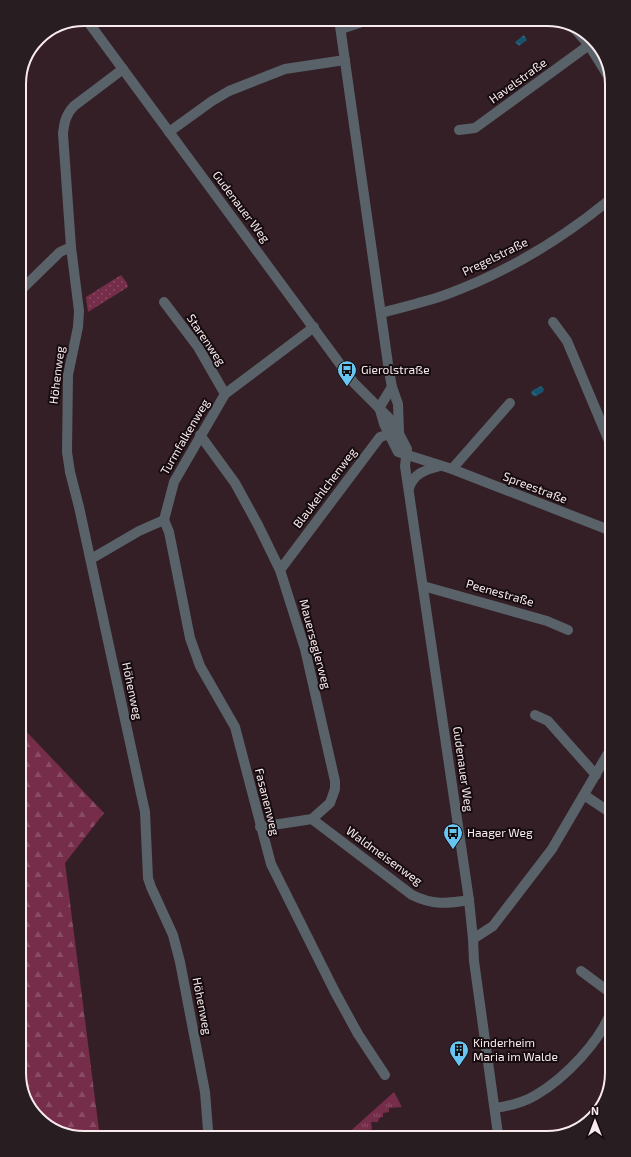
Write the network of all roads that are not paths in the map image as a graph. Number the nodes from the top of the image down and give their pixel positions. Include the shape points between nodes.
1 (91, 26) edge
2 (340, 26) edge
3 (584, 39) edge
4 (589, 45) junction
5 (345, 60) junction
6 (602, 66) edge
7 (123, 69) junction
8 (459, 130) dead end
9 (169, 132) junction
10 (605, 203) edge
11 (71, 247) junction
12 (26, 285) edge
13 (164, 302) dead end
14 (381, 314) junction
15 (553, 322) dead end
16 (314, 327) junction
17 (392, 387) junction
18 (225, 394) junction
19 (510, 403) dead end
20 (379, 408) junction
21 (605, 431) edge
22 (388, 434) junction
23 (399, 434) junction
24 (200, 435) junction
25 (407, 455) junction
26 (440, 466) junction
27 (452, 469) junction
28 (409, 488) junction
29 (164, 520) junction
30 (605, 528) edge
31 (90, 559) junction
32 (280, 570) junction
33 (423, 586) junction
34 (568, 630) dead end
35 (535, 714) dead end
36 (605, 759) edge
37 (596, 775) junction
38 (584, 795) junction
39 (605, 809) edge
40 (312, 820) junction
41 (260, 827) junction
42 (469, 900) junction
43 (473, 938) junction
44 (580, 971) dead end
45 (605, 989) edge
46 (605, 1023) edge
47 (385, 1075) dead end
48 (495, 1108) junction
49 (208, 1131) edge
50 (498, 1131) edge

1 - 7 street, Gudenauer Weg
2 - 5 street
3 - 4 street
4 - 6 street
4 - 8 street, Havelstraße via 475,128
5 - 9 street via 285,69 229,91
5 - 14 street
7 - 9 street, Gudenauer Weg
7 - 11 street, Höhenweg via 74,106 64,125
9 - 16 street, Gudenauer Weg
10 - 14 street, Pregelstraße via 550,244 506,268 446,295
11 - 12 street via 60,252
11 - 31 street, Höhenweg via 79,311 68,375 67,452
13 - 18 street, Starenweg via 198,347
14 - 17 street
15 - 21 street via 567,341
16 - 18 street, Turmfalkenweg
16 - 20 street, Gudenauer Weg via 357,386
17 - 20 street
17 - 23 street via 398,404
18 - 24 street, Turmfalkenweg
19 - 27 street
20 - 22 street, Gudenauer Weg
20 - 23 street, Gudenauer Weg via 393,422
22 - 23 street
22 - 25 street, Gudenauer Weg via 398,452
22 - 32 street, Blaukehlchenweg via 380,437
23 - 25 street, Gudenauer Weg
24 - 29 street, Turmfalkenweg via 174,482
24 - 32 street, Mauerseglerweg via 235,483
25 - 26 street, Spreestraße
25 - 28 street, Gudenauer Weg
26 - 27 street, Spreestraße
26 - 28 street via 421,473 412,480
27 - 30 street, Spreestraße
28 - 33 street, Gudenauer Weg
29 - 31 street
29 - 41 street, Fasanenweg via 169,532 190,638 200,666 235,727
31 - 49 street, Höhenweg via 145,812 148,878 172,934 180,962 205,1092
32 - 40 street, Mauerseglerweg via 305,649 334,781 330,803
33 - 34 street, Peenestraße via 547,621
33 - 42 street, Gudenauer Weg
35 - 37 street via 548,722
36 - 37 street
37 - 38 street
38 - 39 street
38 - 43 street via 552,849 494,926
40 - 41 street
40 - 42 street, Waldmeisenweg via 412,894 429,902 446,904
41 - 47 street, Fasanenweg via 271,864 313,949 358,1034
42 - 43 street, Gudenauer Weg
43 - 48 street, Gudenauer Weg
44 - 45 street
46 - 48 street via 579,1058 535,1096 510,1106
48 - 50 street, Gudenauer Weg

